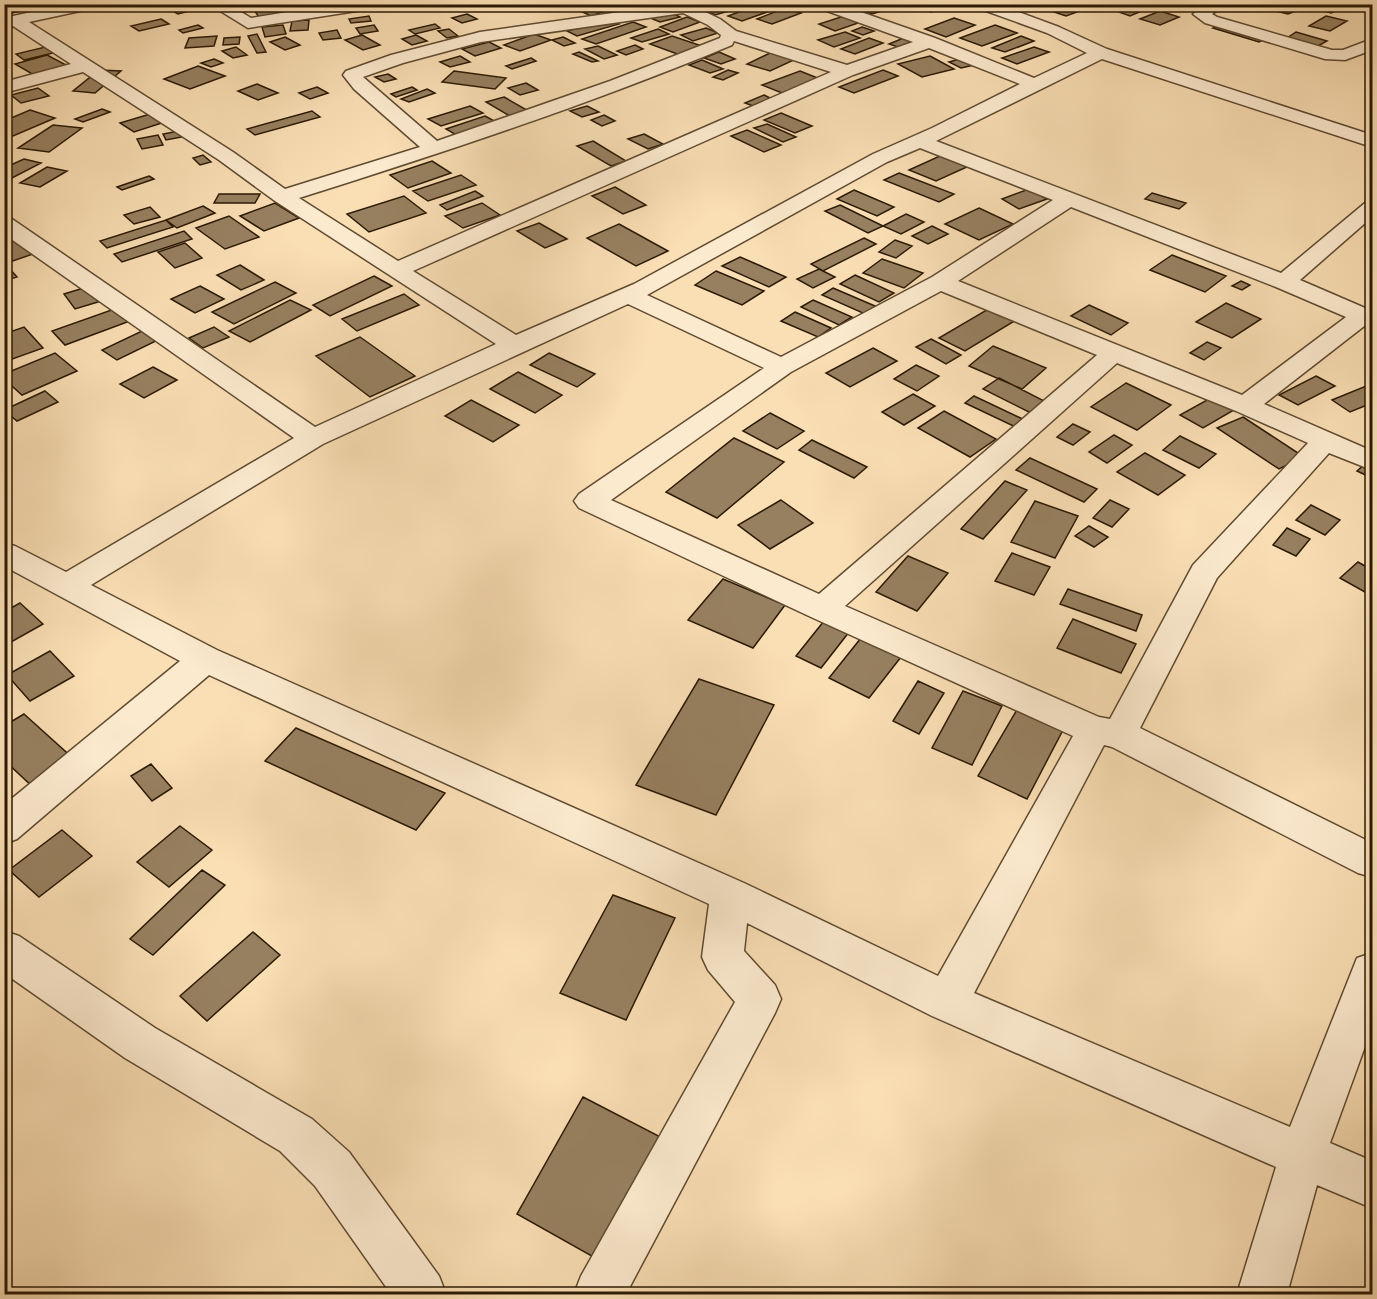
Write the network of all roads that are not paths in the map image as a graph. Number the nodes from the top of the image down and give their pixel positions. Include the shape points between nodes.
1 (93, 4) edge
2 (216, 4) edge
3 (369, 4) edge
4 (708, 4) edge
5 (822, 4) edge
6 (981, 4) edge
7 (1219, 4) edge
8 (673, 7) edge
9 (10, 22) edge
10 (730, 34) junction
11 (929, 42) junction
12 (1372, 44) edge
13 (1101, 52) junction
14 (84, 66) junction
15 (847, 71) junction
16 (1035, 84) junction
17 (4, 88) edge
18 (1372, 141) edge
19 (921, 142) junction
20 (434, 149) junction
21 (282, 197) junction
22 (1070, 199) junction
23 (1372, 207) edge
24 (4, 224) edge
25 (396, 270) junction
26 (939, 282) junction
27 (1284, 282) junction
28 (628, 295) junction
29 (1368, 317) edge
30 (514, 345) junction
31 (1114, 353) junction
32 (782, 367) junction
33 (1245, 405) junction
34 (313, 438) junction
35 (1325, 441) junction
36 (1372, 461) edge
37 (4, 554) edge
38 (67, 586) junction
39 (822, 609) junction
40 (205, 659) junction
41 (1107, 732) junction
42 (4, 828) edge
43 (1372, 861) edge
44 (730, 895) junction
45 (4, 949) edge
46 (1372, 972) edge
47 (947, 1002) junction
48 (1303, 1153) junction
49 (1372, 1185) edge
50 (421, 1294) edge
51 (599, 1294) edge
52 (1262, 1294) edge

1 - 9 street
2 - 3 street via 248,23
4 - 8 street
5 - 11 street
6 - 13 street
7 - 12 street via 1201,14 1309,50 1345,55
8 - 10 street via 714,22
8 - 20 street via 480,37 352,75
9 - 14 street
10 - 15 street
10 - 20 street via 726,41 659,69
11 - 15 street
11 - 16 street
13 - 16 street
13 - 18 street
14 - 17 street
14 - 21 street via 226,156
15 - 25 street
16 - 19 street
19 - 22 street
19 - 28 street via 880,158
20 - 21 street
21 - 25 street
22 - 26 street
22 - 27 street
23 - 27 street
24 - 34 street
25 - 30 street
26 - 31 street
26 - 32 street
27 - 29 street
28 - 30 street
28 - 32 street
29 - 33 street
30 - 34 street
31 - 33 street
31 - 39 street
32 - 39 street via 589,501
33 - 35 street
34 - 38 street
35 - 36 street
35 - 41 street via 1204,572
37 - 38 street
38 - 40 street
39 - 41 street
40 - 42 street
40 - 44 street
41 - 43 street
41 - 47 street
44 - 47 street
44 - 51 street via 723,957 760,999
45 - 50 street via 140,1042 296,1135 332,1169
46 - 48 street
47 - 48 street
48 - 49 street
48 - 52 street

